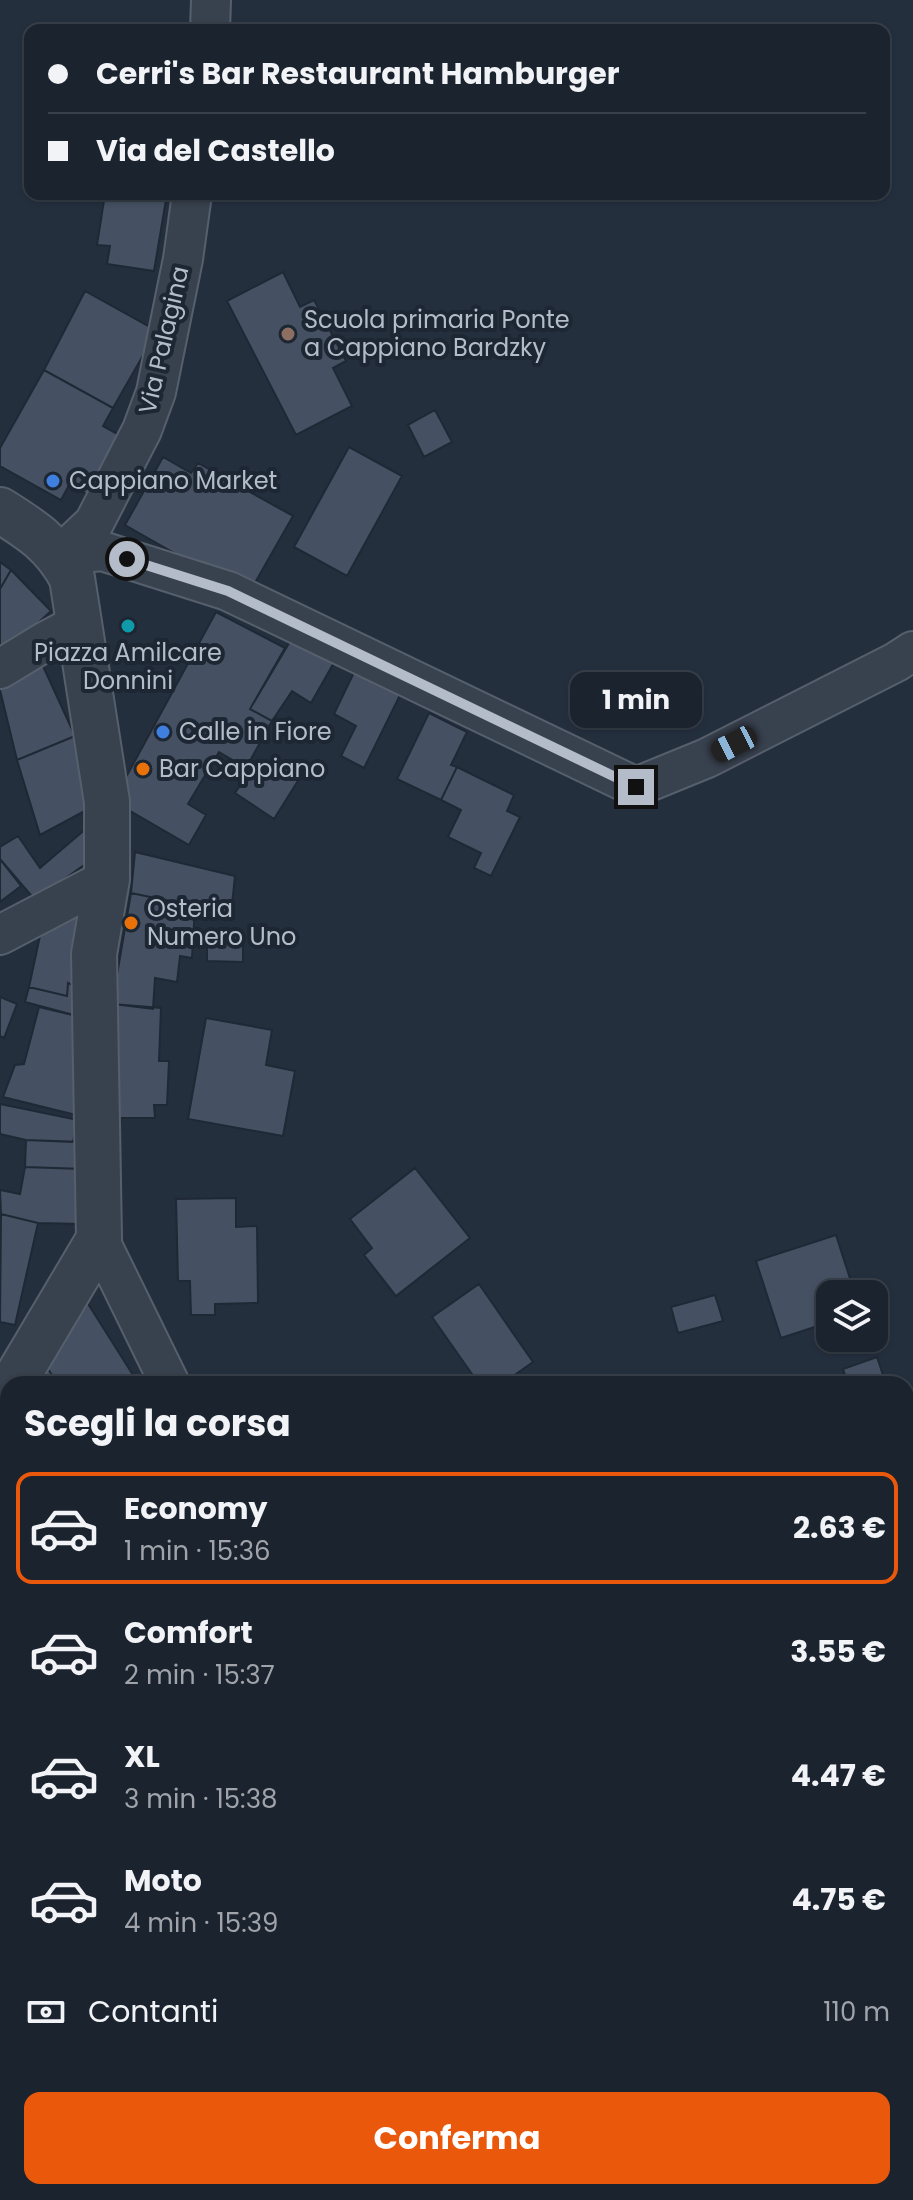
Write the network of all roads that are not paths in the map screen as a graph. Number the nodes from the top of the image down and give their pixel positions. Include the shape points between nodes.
1 (211, 0) edge
2 (210, 24) edge
3 (191, 200) edge
4 (0, 510) edge
5 (60, 555) junction
6 (80, 623) junction
7 (913, 651) edge
8 (0, 669) edge
9 (107, 879) junction
10 (0, 935) edge
11 (99, 1239) junction
12 (18, 1376) edge
13 (166, 1376) edge

1 - 2 street
3 - 5 street, Via Palagina via 156,392 142,430 94,523
4 - 5 street
5 - 6 street via 72,578
5 - 7 street via 102,551 228,591 636,787 707,758
6 - 8 street
6 - 9 street via 107,802
9 - 10 street
9 - 11 street via 94,954
11 - 12 street
11 - 13 street

